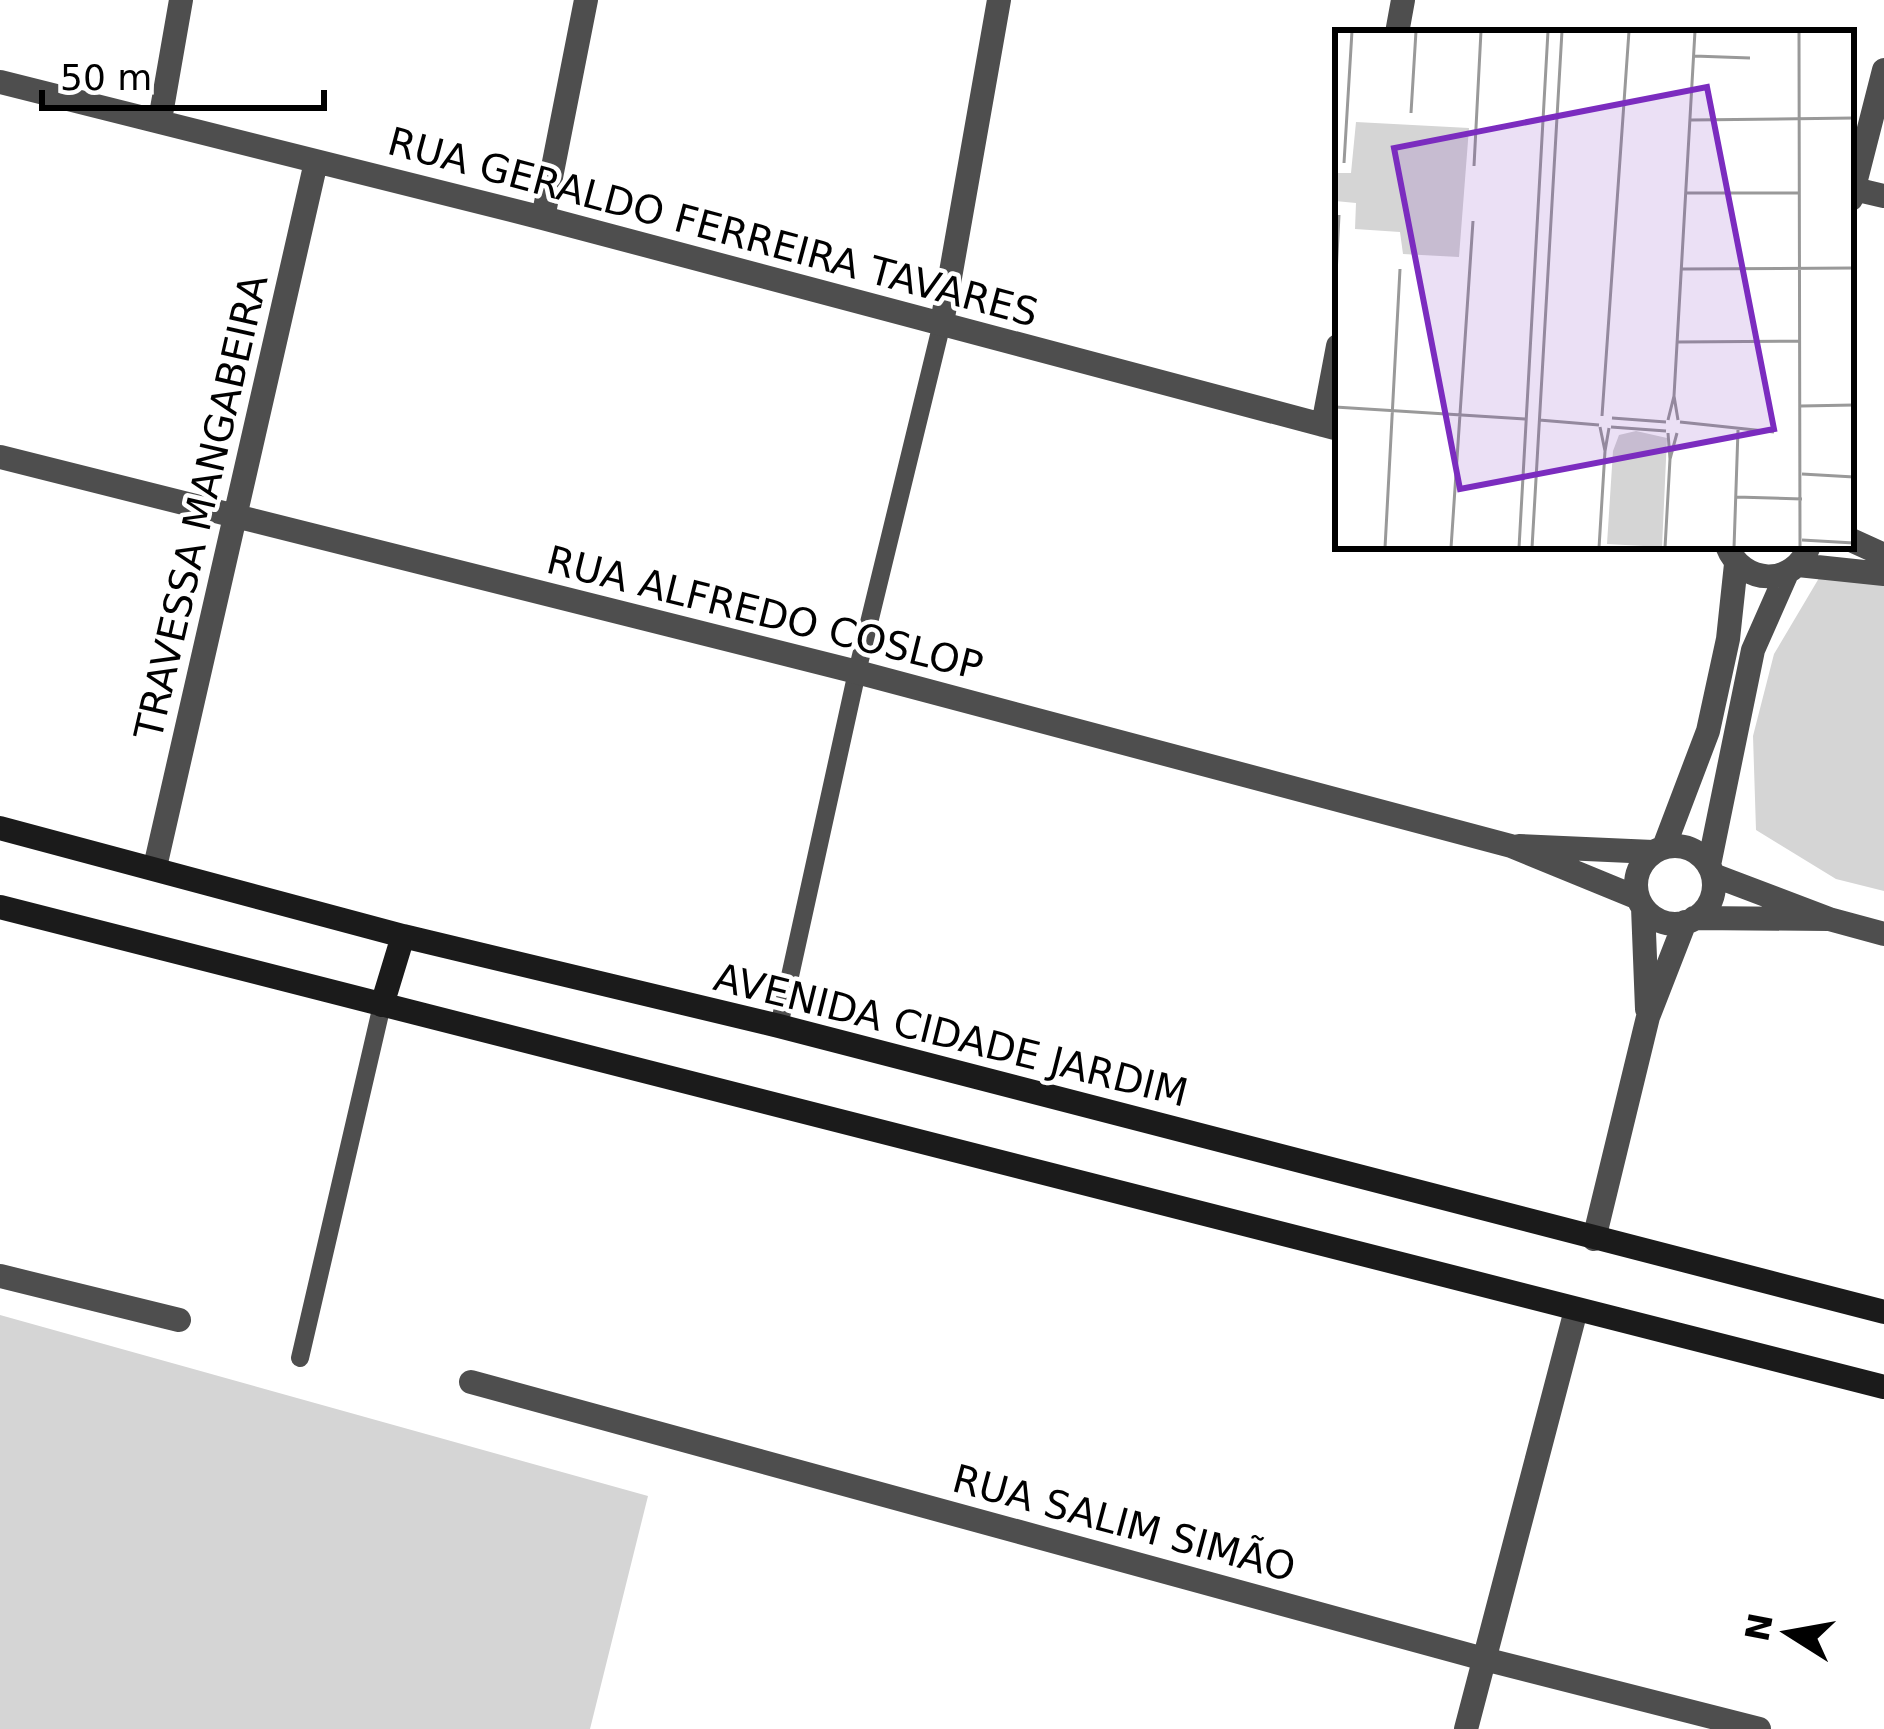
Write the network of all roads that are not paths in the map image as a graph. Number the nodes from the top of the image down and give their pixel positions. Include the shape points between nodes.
1 (181, 0) edge
2 (586, 0) edge
3 (1000, 0) edge
4 (1403, 0) edge
5 (1398, 30) edge
6 (1884, 70) edge
7 (0, 82) edge
8 (160, 120) junction
9 (316, 162) junction
10 (1854, 186) edge
11 (1854, 194) edge
12 (1884, 196) edge
13 (543, 218) junction
14 (942, 323) junction
15 (1335, 381) edge
16 (1331, 427) edge
17 (0, 457) edge
18 (237, 518) junction
19 (1854, 541) edge
20 (1727, 552) edge
21 (1884, 555) edge
22 (1798, 561) edge
23 (1884, 574) edge
24 (857, 672) junction
25 (0, 828) edge
26 (1511, 846) junction
27 (1659, 849) junction
28 (155, 867) junction
29 (1711, 870) junction
30 (1641, 903) junction
31 (0, 907) edge
32 (1690, 920) junction
33 (1829, 920) junction
34 (1884, 934) edge
35 (403, 936) junction
36 (382, 1005) junction
37 (1648, 1017) junction
38 (779, 1026) junction
39 (1594, 1239) junction
40 (0, 1276) edge
41 (1576, 1310) junction
42 (1884, 1312) edge
43 (179, 1320) dead end
44 (300, 1358) dead end
45 (471, 1382) dead end
46 (1884, 1387) edge
47 (1484, 1659) junction
48 (1466, 1729) edge
49 (1759, 1729) edge

1 - 8 street
2 - 13 street
3 - 14 street
4 - 5 street
6 - 10 street
7 - 8 street, RUA GERALDO FERREIRA TAVARES
8 - 9 street, RUA GERALDO FERREIRA TAVARES
9 - 13 street, RUA GERALDO FERREIRA TAVARES
9 - 18 street, TRAVESSA MANGABEIRA
11 - 12 street
13 - 14 street, RUA GERALDO FERREIRA TAVARES
14 - 16 street, RUA GERALDO FERREIRA TAVARES
14 - 24 lane
15 - 16 street
17 - 18 street, RUA ALFREDO COSLOP
18 - 24 street, RUA ALFREDO COSLOP
18 - 28 street, TRAVESSA MANGABEIRA
19 - 21 street
20 - 22 street via 1761,577
20 - 27 street via 1728,638 1708,731
22 - 23 street
22 - 29 street via 1754,650
24 - 26 street, RUA ALFREDO COSLOP
24 - 38 lane
25 - 28 main road, AVENIDA CIDADE JARDIM
26 - 27 street
26 - 30 street
27 - 29 street via 1689,848
27 - 30 street via 1638,872
28 - 35 main road, AVENIDA CIDADE JARDIM
29 - 32 street via 1711,900
29 - 33 street
30 - 32 street via 1662,922
30 - 37 street
31 - 36 main road
32 - 33 street
32 - 37 street
33 - 34 street
35 - 36 main road
35 - 38 main road, AVENIDA CIDADE JARDIM
36 - 41 main road
36 - 44 lane
37 - 39 street
38 - 39 main road, AVENIDA CIDADE JARDIM
39 - 42 main road, AVENIDA CIDADE JARDIM
40 - 43 street
41 - 46 main road
41 - 47 street
45 - 47 street, RUA SALIM SIMÃO
47 - 48 street
47 - 49 street, RUA SALIM SIMÃO

